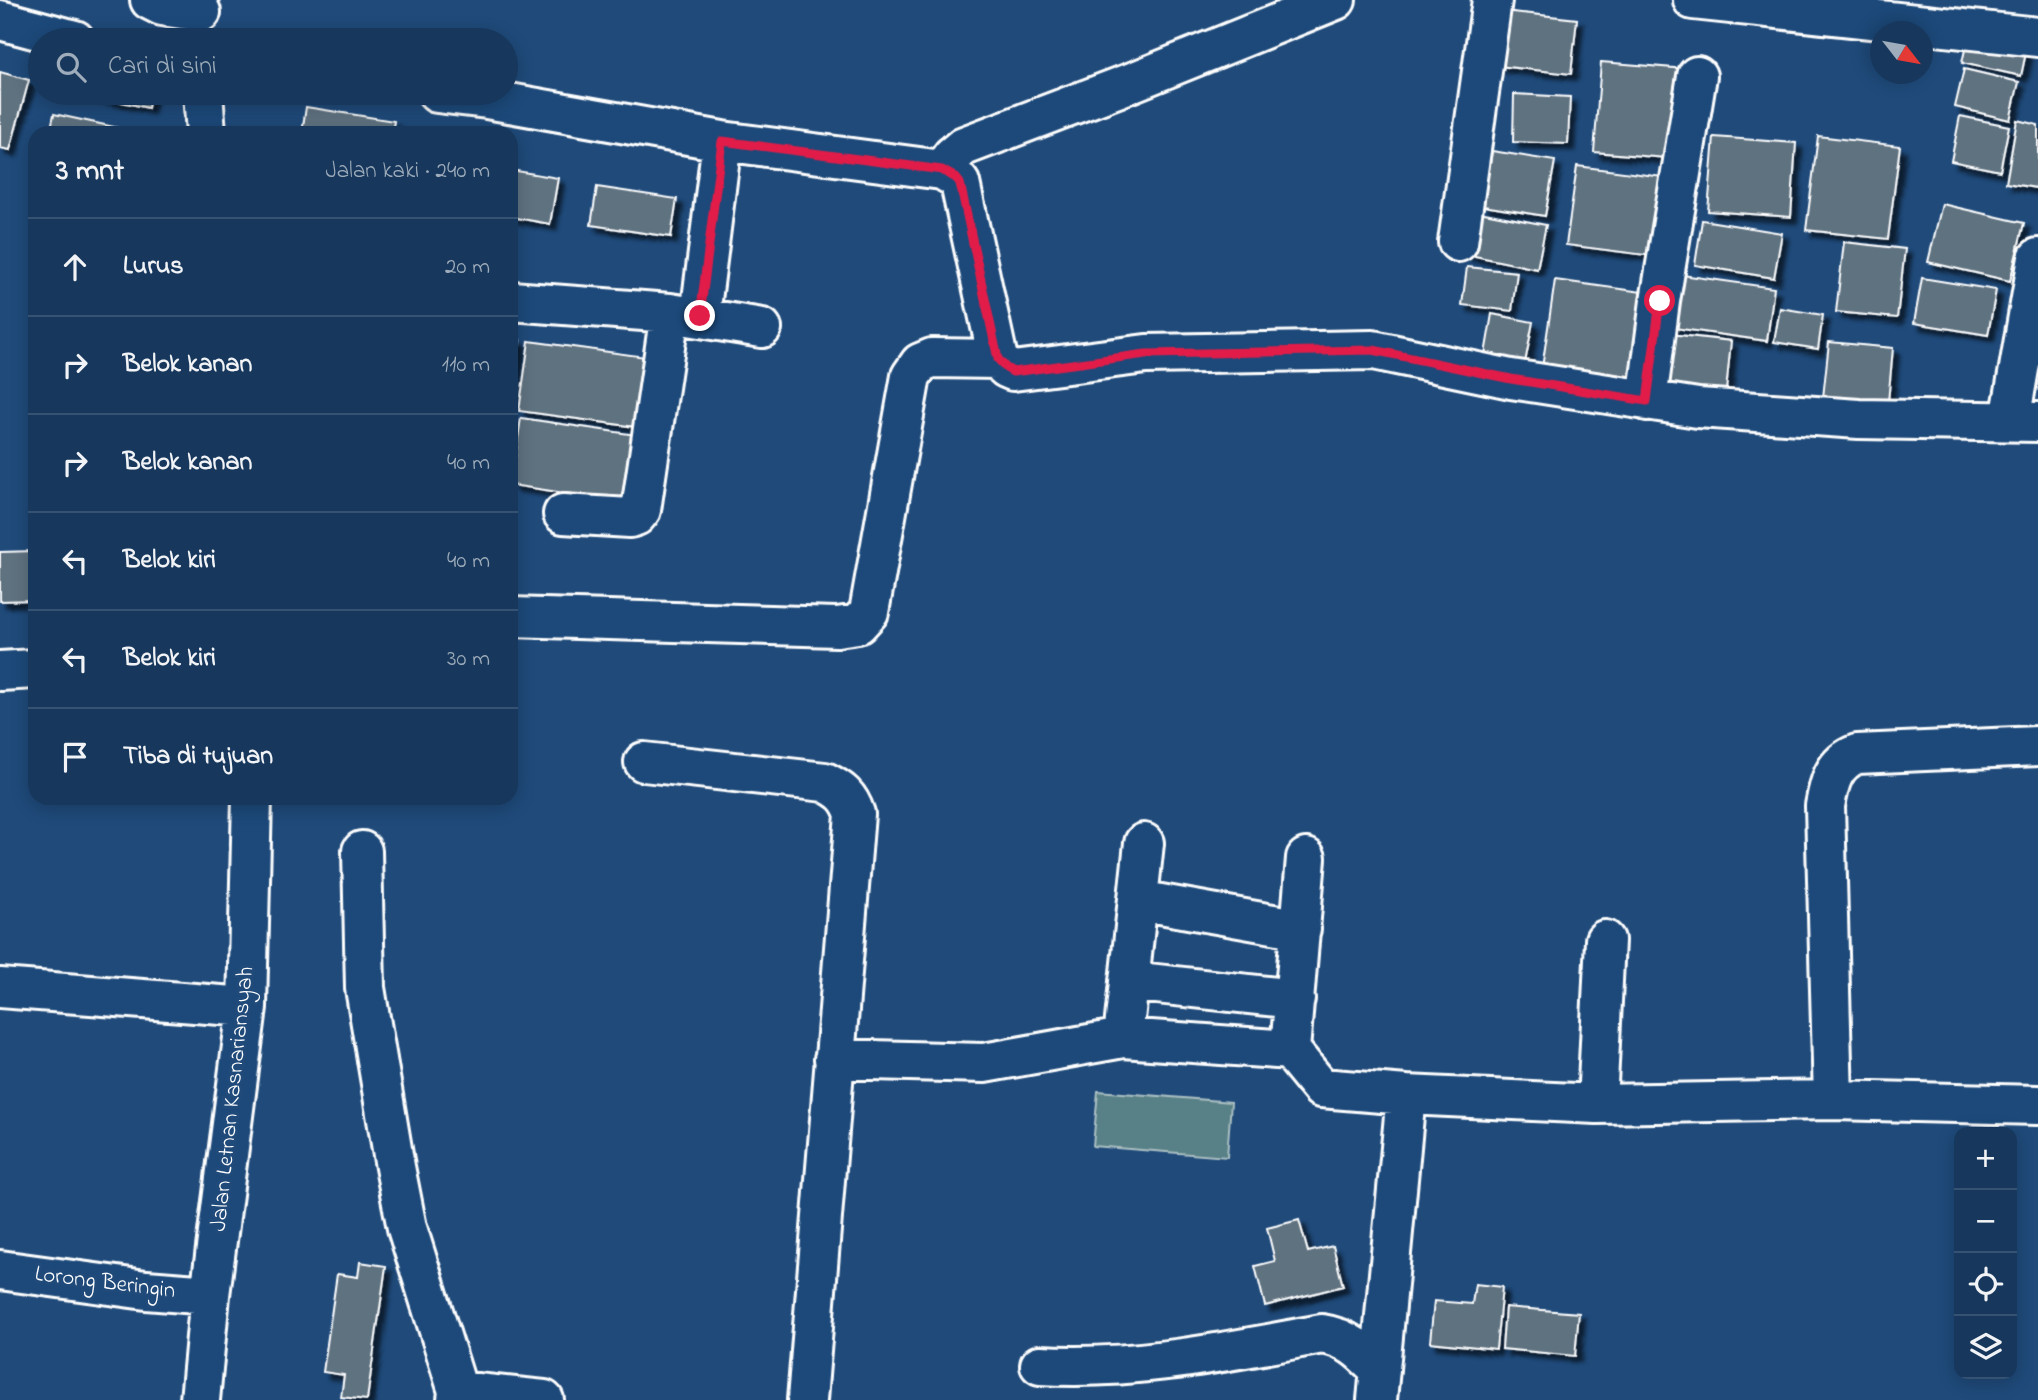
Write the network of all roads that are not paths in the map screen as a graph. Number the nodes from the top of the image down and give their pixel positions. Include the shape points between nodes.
1 (150, 0) edge
2 (1336, 0) edge
3 (1492, 0) edge
4 (1692, 0) edge
5 (1803, 6) edge
6 (202, 18) edge
7 (0, 20) edge
8 (30, 28) edge
9 (2038, 37) edge
10 (1697, 76) dead end
11 (203, 105) edge
12 (518, 105) edge
13 (205, 126) edge
14 (722, 141) junction
15 (942, 170) junction
16 (1458, 242) dead end
17 (2038, 258) edge
18 (518, 302) edge
19 (685, 315) junction
20 (762, 328) dead end
21 (998, 359) junction
22 (1647, 401) junction
23 (2024, 422) edge
24 (563, 514) dead end
25 (518, 617) edge
26 (28, 669) edge
27 (0, 671) edge
28 (2038, 746) edge
29 (644, 762) dead end
30 (252, 805) edge
31 (1144, 843) dead end
32 (362, 851) dead end
33 (1306, 858) dead end
34 (1138, 900) junction
35 (1301, 929) junction
36 (1605, 940) dead end
37 (1129, 981) junction
38 (0, 988) edge
39 (1295, 999) junction
40 (247, 1007) junction
41 (1123, 1038) junction
42 (1290, 1050) junction
43 (834, 1059) junction
44 (1406, 1095) junction
45 (1833, 1100) junction
46 (1597, 1104) junction
47 (2038, 1105) edge
48 (0, 1270) edge
49 (210, 1295) junction
50 (1040, 1365) dead end
51 (1378, 1385) edge
52 (458, 1396) edge
53 (200, 1400) edge
54 (544, 1400) edge
55 (807, 1400) edge

1 - 6 street
2 - 15 street via 964,146
3 - 16 street
4 - 5 street
5 - 9 street
7 - 8 street
10 - 22 street
11 - 13 street
12 - 14 street
14 - 15 street
14 - 19 street
15 - 21 street via 960,183
17 - 23 street
18 - 19 street
19 - 20 street
19 - 24 street via 641,510 630,518
21 - 22 street via 1013,372 1146,354 1373,350
21 - 25 street via 932,358 920,363 911,376 869,612 858,624
22 - 23 street via 1859,419
26 - 27 street
28 - 45 street via 1857,754 1840,763 1834,773 1825,806
29 - 43 street via 825,782 851,801 855,814
30 - 40 street, Jalan Letnan Kasnariansyah
31 - 34 street
32 - 52 street via 365,988 393,1156 407,1228
33 - 35 street
34 - 35 street
34 - 37 street
35 - 39 street
36 - 46 street
37 - 39 street
37 - 41 street
38 - 40 street
39 - 42 street
40 - 49 street, Jalan Letnan Kasnariansyah
41 - 42 street
41 - 43 street via 984,1063
42 - 44 street via 1321,1087
43 - 55 street
44 - 46 street
44 - 51 street
45 - 46 street
45 - 47 street
48 - 49 street, Lorong Beringin
49 - 53 street, Jalan Letnan Kasnariansyah
50 - 51 street via 1144,1364 1322,1334 1352,1343
52 - 54 street

